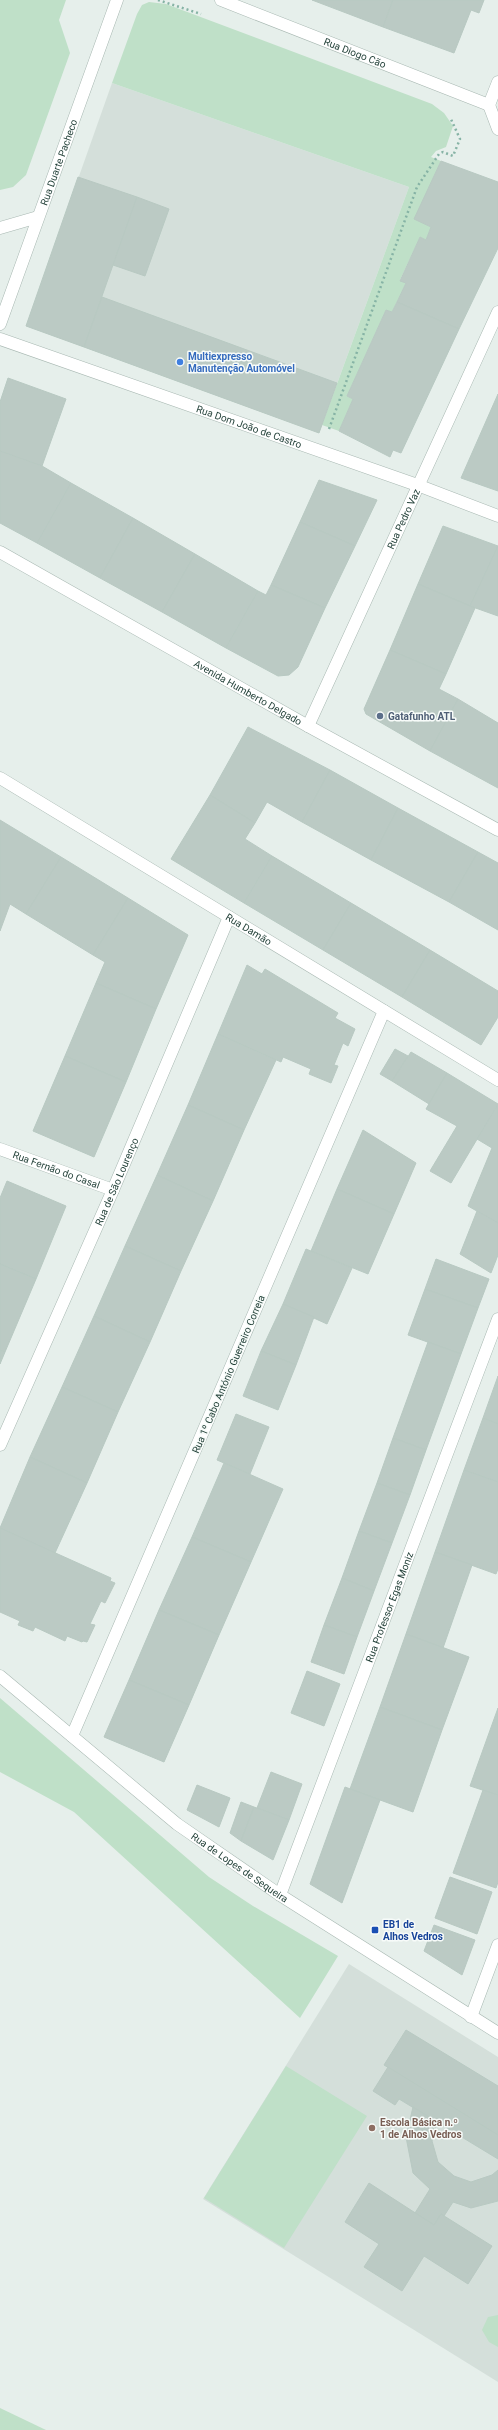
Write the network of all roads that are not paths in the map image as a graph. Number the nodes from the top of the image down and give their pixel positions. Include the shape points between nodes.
1 (117, 0) edge
2 (221, 0) edge
3 (498, 82) edge
4 (489, 105) junction
5 (498, 129) edge
6 (38, 217) junction
7 (0, 228) edge
8 (498, 312) edge
9 (0, 324) edge
10 (0, 339) edge
11 (420, 486) junction
12 (498, 516) edge
13 (0, 552) edge
14 (308, 726) junction
15 (0, 778) edge
16 (498, 830) edge
17 (229, 917) junction
18 (384, 1011) junction
19 (498, 1080) edge
20 (0, 1149) edge
21 (113, 1190) junction
22 (498, 1319) edge
23 (0, 1445) edge
24 (0, 1676) edge
25 (72, 1736) junction
26 (280, 1896) junction
27 (498, 1945) edge
28 (471, 2017) junction
29 (498, 2034) edge

1 - 6 street, Rua Duarte Pacheco
2 - 4 street, Rua Diogo Cão
3 - 4 street
4 - 5 street
6 - 7 street
6 - 9 street, Rua Duarte Pacheco
8 - 11 street, Rua Pedro Vaz
10 - 11 street, Rua Dom João de Castro
11 - 12 street, Rua Dom João de Castro
11 - 14 street, Rua Pedro Vaz
13 - 14 street, Avenida Humberto Delgado
14 - 16 street, Avenida Humberto Delgado
15 - 17 street, Rua Damão
17 - 18 street, Rua Damão
17 - 21 street, Rua de São Lourenço
18 - 19 street, Rua Damão
18 - 25 street, Rua 1º Cabo António Guerreiro Correia
20 - 21 street, Rua Fernão do Casal
21 - 23 street, Rua de São Lourenço
22 - 26 street, Rua Professor Egas Moniz
24 - 25 street, Rua de Lopes de Sequeira
25 - 26 street, Rua de Lopes de Sequeira via 177,1824
26 - 28 street, Rua de Lopes de Sequeira
27 - 28 street
28 - 29 street, Rua de Lopes de Sequeira

